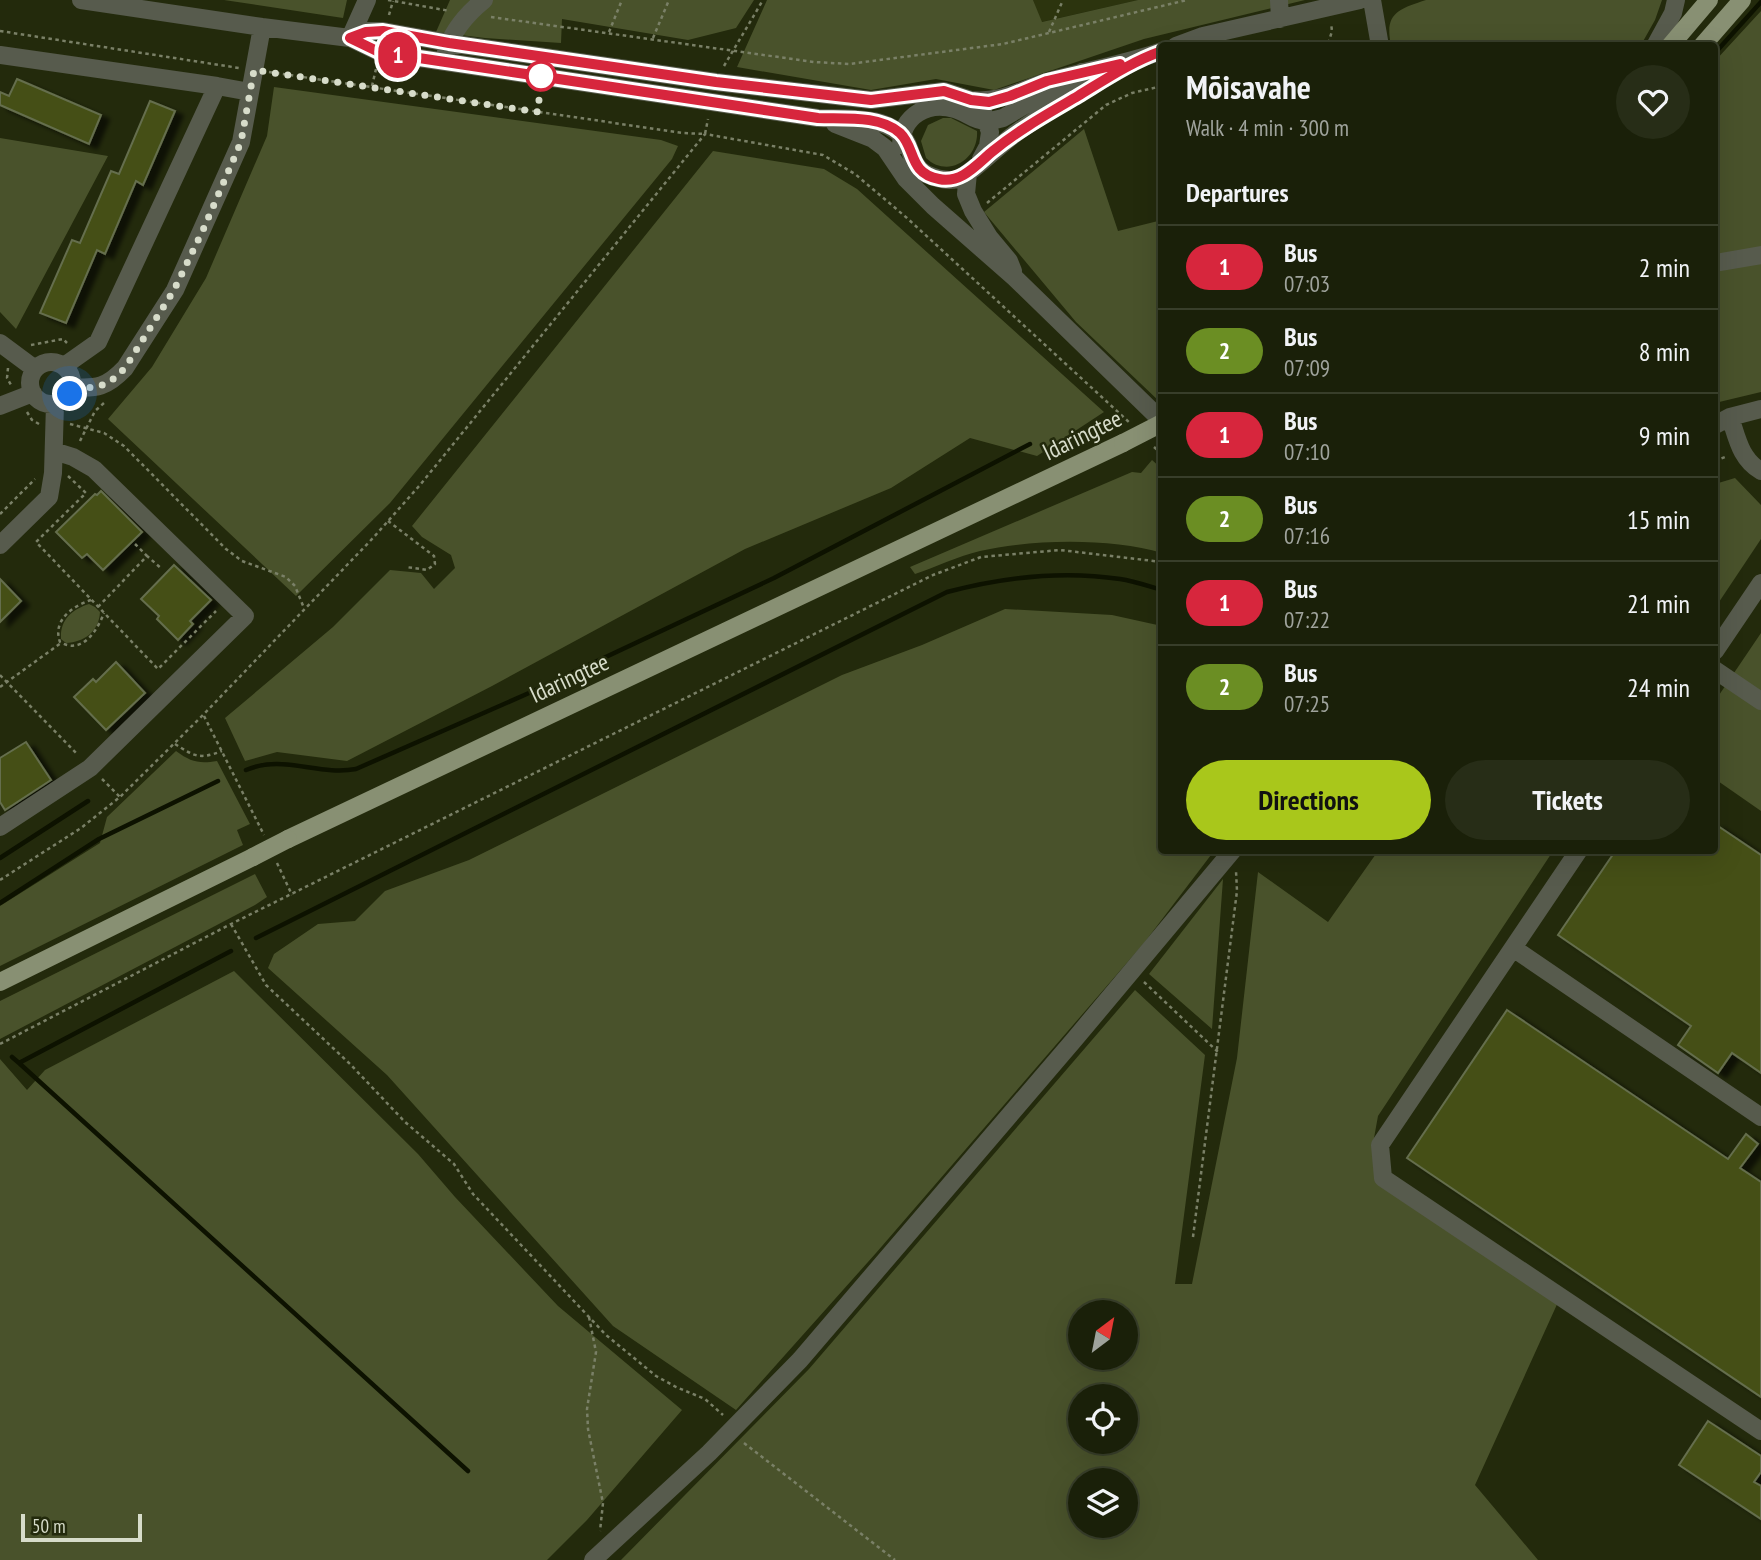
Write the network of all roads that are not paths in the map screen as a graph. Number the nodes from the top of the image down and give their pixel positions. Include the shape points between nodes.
1 (81, 0) edge
2 (367, 0) edge
3 (484, 0) edge
4 (1279, 0) edge
5 (1360, 0) edge
6 (1372, 0) edge
7 (1676, 0) edge
8 (1709, 0) edge
9 (1742, 0) edge
10 (1280, 19) junction
11 (262, 27) junction
12 (350, 38) junction
13 (1187, 42) edge
14 (1379, 42) edge
15 (1657, 42) edge
16 (1673, 42) edge
17 (1705, 42) edge
18 (449, 43) junction
19 (1158, 52) edge
20 (0, 55) edge
21 (1135, 61) junction
22 (444, 62) junction
23 (1082, 72) junction
24 (217, 86) junction
25 (250, 92) junction
26 (971, 100) junction
27 (818, 118) junction
28 (988, 122) junction
29 (901, 134) junction
30 (900, 166) junction
31 (974, 167) junction
32 (1761, 255) edge
33 (1718, 262) edge
34 (1015, 278) junction
35 (0, 343) edge
36 (64, 366) junction
37 (35, 369) junction
38 (72, 387) junction
39 (33, 394) junction
40 (55, 404) junction
41 (0, 406) edge
42 (1761, 410) edge
43 (1158, 418) edge
44 (1720, 418) edge
45 (1158, 424) edge
46 (54, 451) junction
47 (1761, 471) edge
48 (0, 545) edge
49 (1761, 583) edge
50 (1718, 647) edge
51 (1718, 672) edge
52 (1761, 701) edge
53 (0, 827) edge
54 (1576, 854) edge
55 (1234, 857) edge
56 (1513, 948) junction
57 (0, 982) edge
58 (1761, 1117) edge
59 (1761, 1431) edge
60 (595, 1558) edge

1 - 11 street
2 - 12 street
3 - 18 street via 468,14
4 - 10 street
5 - 10 street
6 - 14 street
7 - 15 street
8 - 16 main road
9 - 17 main road
10 - 13 street
11 - 12 street
11 - 25 street
12 - 18 street via 383,31
12 - 22 street via 379,52
18 - 22 street
18 - 26 street via 871,100 944,91
19 - 21 street
20 - 24 street
21 - 23 street
21 - 31 street via 1017,132
22 - 27 street
23 - 26 street via 989,102
23 - 28 street via 1003,118
24 - 25 street
24 - 36 street via 98,342
25 - 38 street via 241,142 174,290 117,376 95,389
26 - 28 street
27 - 29 street via 885,124
27 - 30 street via 873,139
28 - 29 street via 939,106 920,109
28 - 31 street via 988,146
29 - 30 street
29 - 31 street via 923,172 940,180 957,179
30 - 34 street via 906,179
31 - 34 street via 966,194
32 - 33 street
34 - 43 street
35 - 37 street
36 - 37 street via 52,362
36 - 38 street
37 - 39 street via 30,381
38 - 40 street via 66,399
39 - 40 street via 42,402
39 - 41 street
40 - 46 street
42 - 44 street
44 - 47 street via 1741,451
45 - 57 main road, Idaringtee, bridge via 288,839
46 - 48 street via 49,497
46 - 53 street via 94,469 245,616 90,768
49 - 50 street
51 - 52 street
54 - 56 street
55 - 60 street via 800,1360
56 - 58 street
56 - 59 street via 1380,1145 1383,1178

